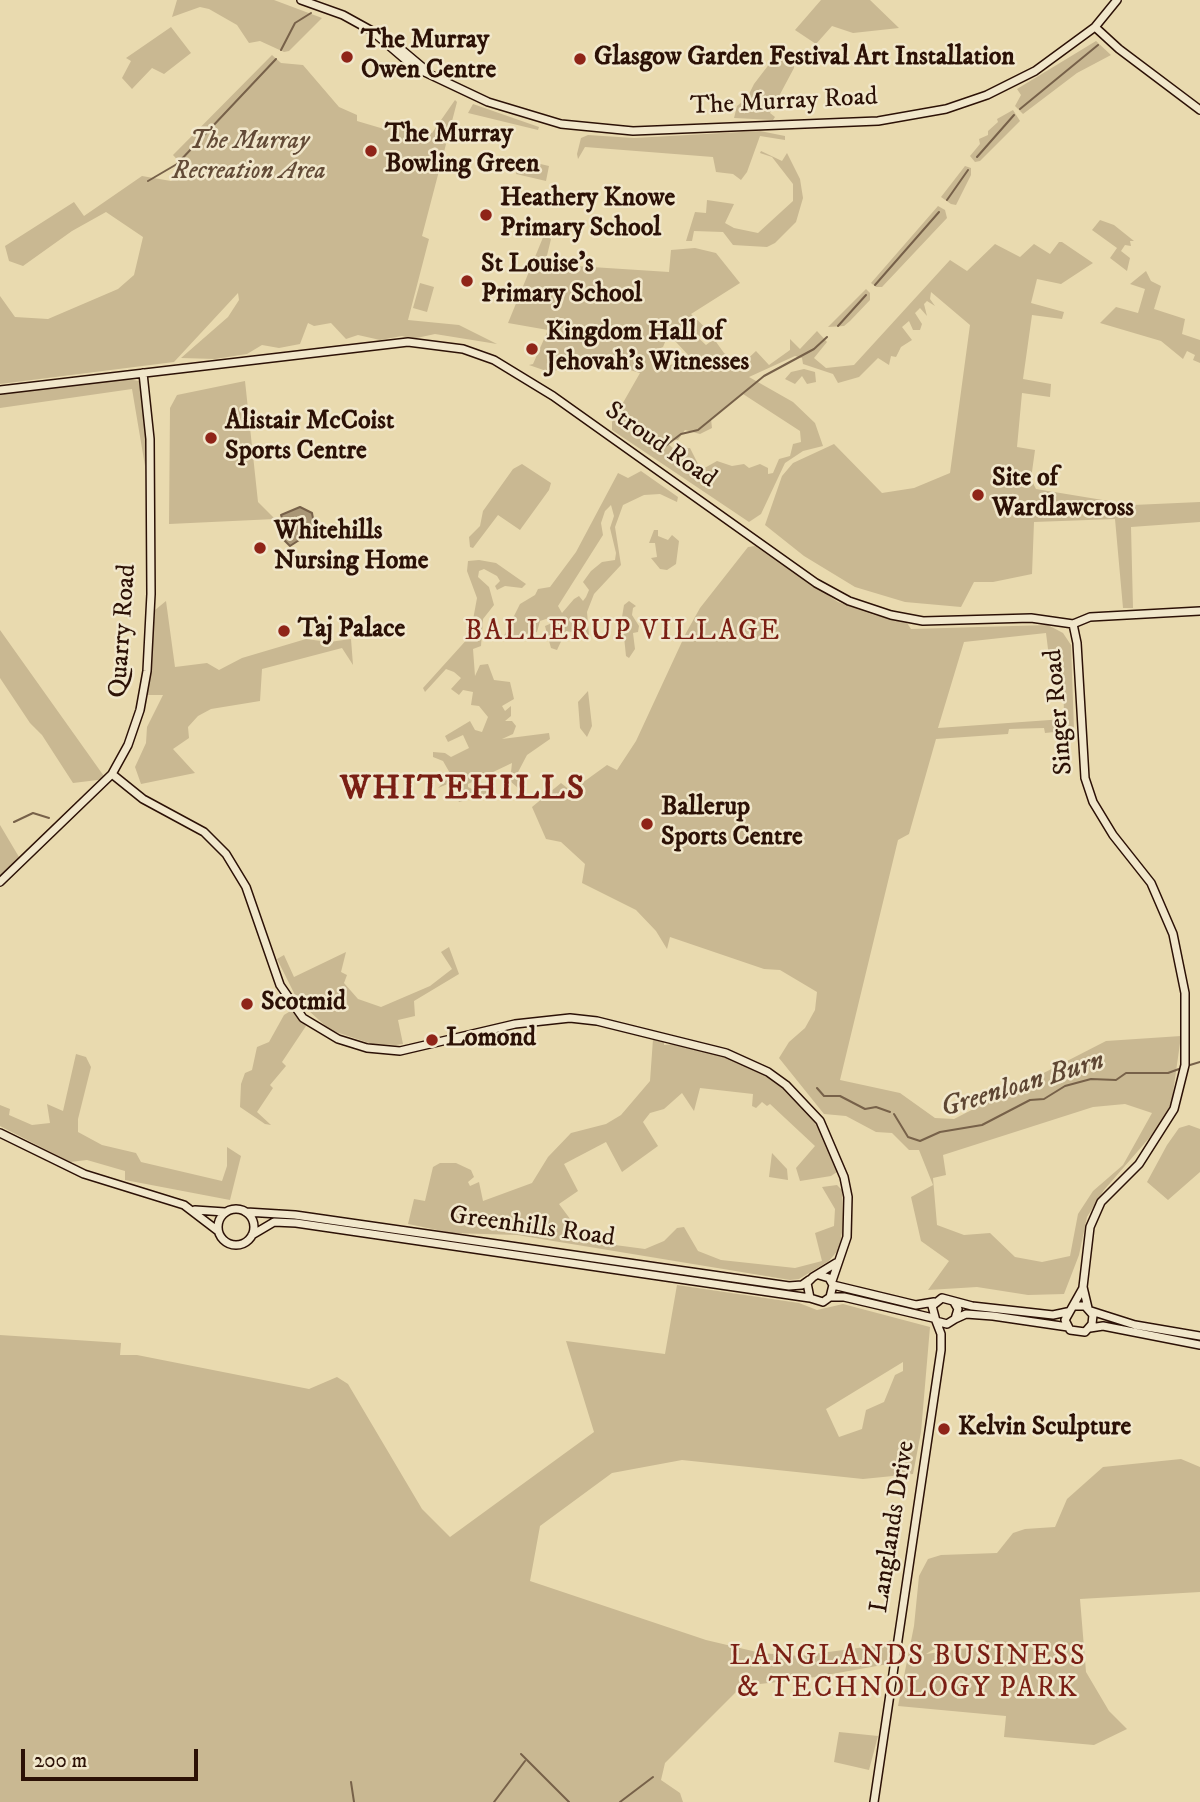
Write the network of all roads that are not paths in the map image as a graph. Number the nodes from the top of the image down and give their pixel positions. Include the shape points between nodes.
1 (301, 0) edge
2 (1117, 0) edge
3 (1096, 27) junction
4 (1200, 110) edge
5 (143, 373) junction
6 (0, 390) edge
7 (1200, 611) edge
8 (1073, 624) junction
9 (112, 774) junction
10 (0, 881) edge
11 (0, 1133) edge
12 (191, 1209) junction
13 (225, 1212) junction
14 (246, 1212) junction
15 (218, 1231) junction
16 (252, 1235) junction
17 (837, 1262) junction
18 (819, 1275) junction
19 (809, 1280) junction
20 (833, 1283) junction
21 (1083, 1287) junction
22 (830, 1297) junction
23 (810, 1298) junction
24 (934, 1302) junction
25 (954, 1302) junction
26 (1071, 1309) junction
27 (1089, 1310) junction
28 (934, 1319) junction
29 (954, 1320) junction
30 (1068, 1327) junction
31 (1090, 1328) junction
32 (1200, 1336) edge
33 (942, 1341) junction
34 (1200, 1345) edge
35 (874, 1802) edge

1 - 3 street, The Murray Road via 372,31 427,71 488,102 597,130 886,120 931,113 987,95 1035,71
2 - 3 street, The Murray Road
3 - 4 street
5 - 6 street, Stroud Road
5 - 8 street, Stroud Road via 408,342 463,349 494,360 554,396 794,568 849,601 923,621 1031,618
5 - 9 street, Quarry Road via 151,489 147,671 136,721
7 - 8 street, Stroud Road via 1090,617
8 - 21 street, Singer Road via 1085,778 1113,835 1151,883 1173,934 1185,993 1185,1065 1174,1109 1139,1164 1101,1202 1090,1227
9 - 10 street, Quarry Road
9 - 17 street via 143,799 204,832 226,854 246,887 280,985 303,1018 338,1040 400,1051 515,1024 570,1018 726,1053 768,1072 818,1119 835,1149 848,1197 845,1246
11 - 12 street via 85,1174 166,1197
12 - 13 street
12 - 15 street
13 - 14 street
13 - 15 street
14 - 16 street via 254,1224
14 - 19 street, Greenhills Road via 295,1215 789,1286
15 - 16 street via 234,1245
16 - 23 street, Greenhills Road via 274,1222 296,1223
17 - 18 street
17 - 20 street
18 - 19 street
18 - 20 street
19 - 23 street
20 - 22 street
20 - 24 street via 916,1305
21 - 26 street, Singer Road
21 - 27 street, Singer Road
22 - 23 street via 823,1302
22 - 28 street
24 - 25 street via 946,1298
24 - 28 street
25 - 26 street via 1054,1315
25 - 29 street via 958,1309
26 - 27 street
26 - 30 street
27 - 31 street
27 - 32 street via 1135,1325
28 - 29 street via 943,1324
28 - 33 street, Langlands Drive
29 - 30 street via 966,1314
29 - 33 street, Langlands Drive
30 - 31 street via 1081,1333
31 - 34 street via 1103,1326
33 - 35 street, Langlands Drive

